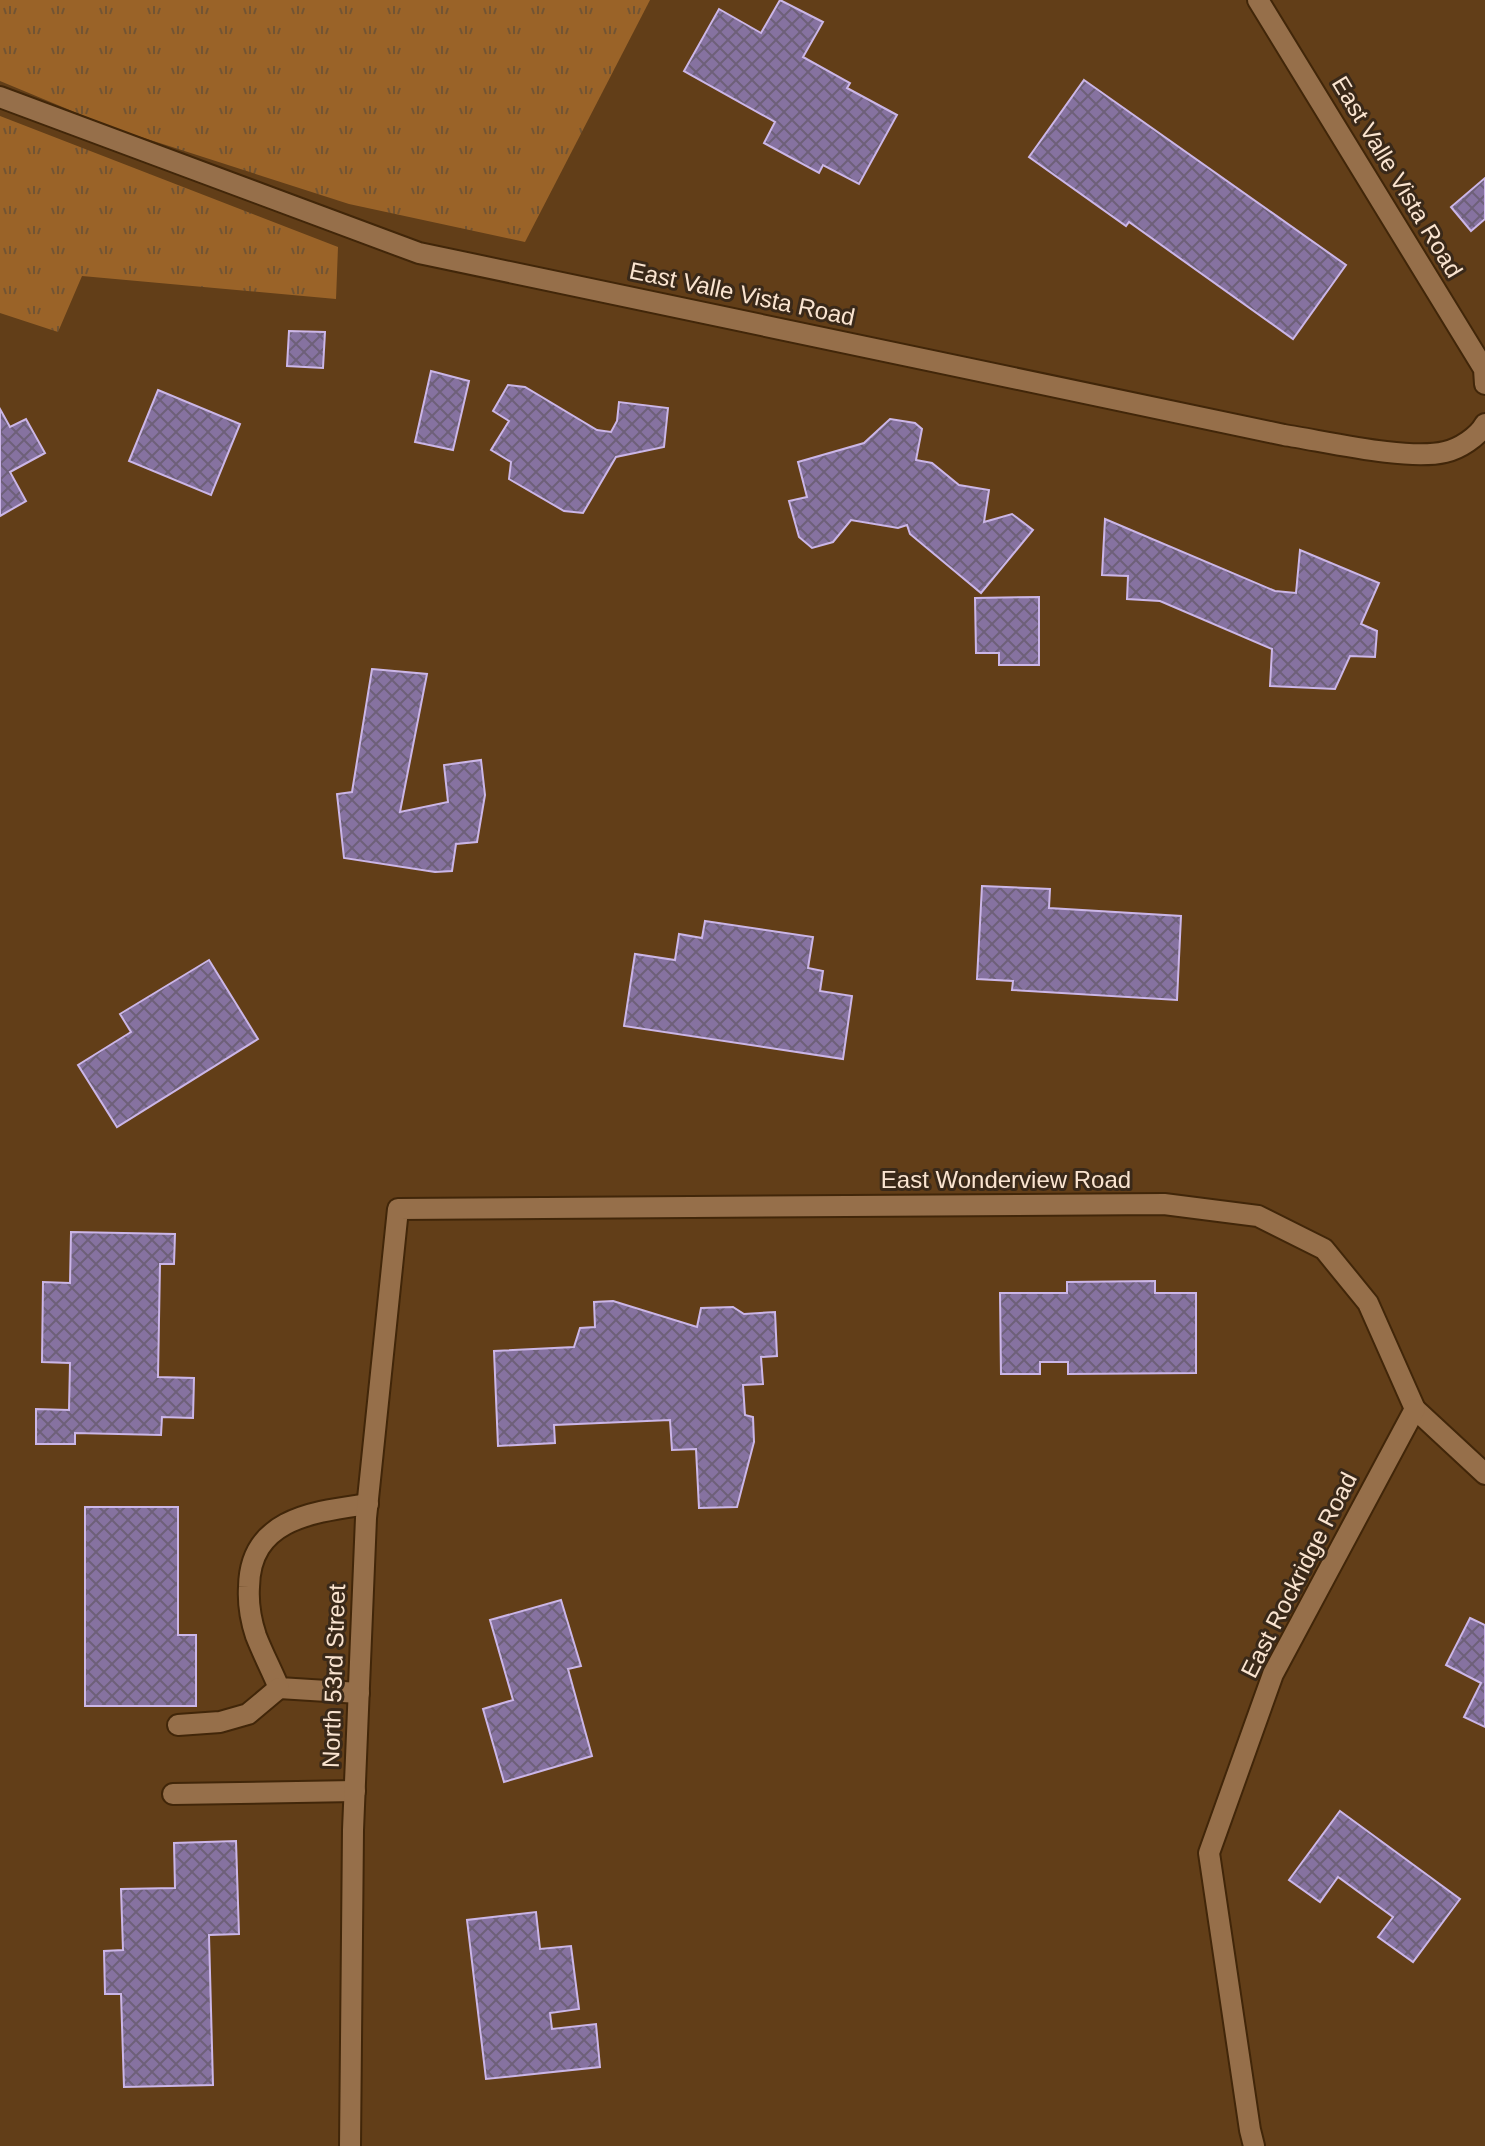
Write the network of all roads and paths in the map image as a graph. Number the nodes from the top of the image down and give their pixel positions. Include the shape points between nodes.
1 (1258, 0) edge
2 (0, 97) edge
3 (1485, 384) edge
4 (1485, 424) edge
5 (398, 1209) joint
6 (1415, 1409) junction
7 (1485, 1474) edge
8 (368, 1504) junction
9 (279, 1688) junction
10 (359, 1693) junction
11 (178, 1725) dead end
12 (355, 1791) junction
13 (173, 1794) dead end
14 (350, 2146) edge
15 (1254, 2146) edge

1 - 3 street, East Valle Vista Road via 1484,369
2 - 4 street, East Valle Vista Road via 419,253 1284,435 1404,453 1446,452 1479,434
5 - 6 street, East Wonderview Road via 1164,1204 1258,1216 1324,1249 1368,1303
5 - 8 street, North 53rd Street
6 - 7 street, East Wonderview Road
6 - 15 street, East Rockridge Road via 1273,1674 1209,1853
8 - 9 street via 289,1521 260,1545 249,1568 248,1598 255,1634
8 - 10 street, North 53rd Street
9 - 10 street
9 - 11 street via 248,1714
10 - 12 street, North 53rd Street
12 - 13 street
12 - 14 street, North 53rd Street

